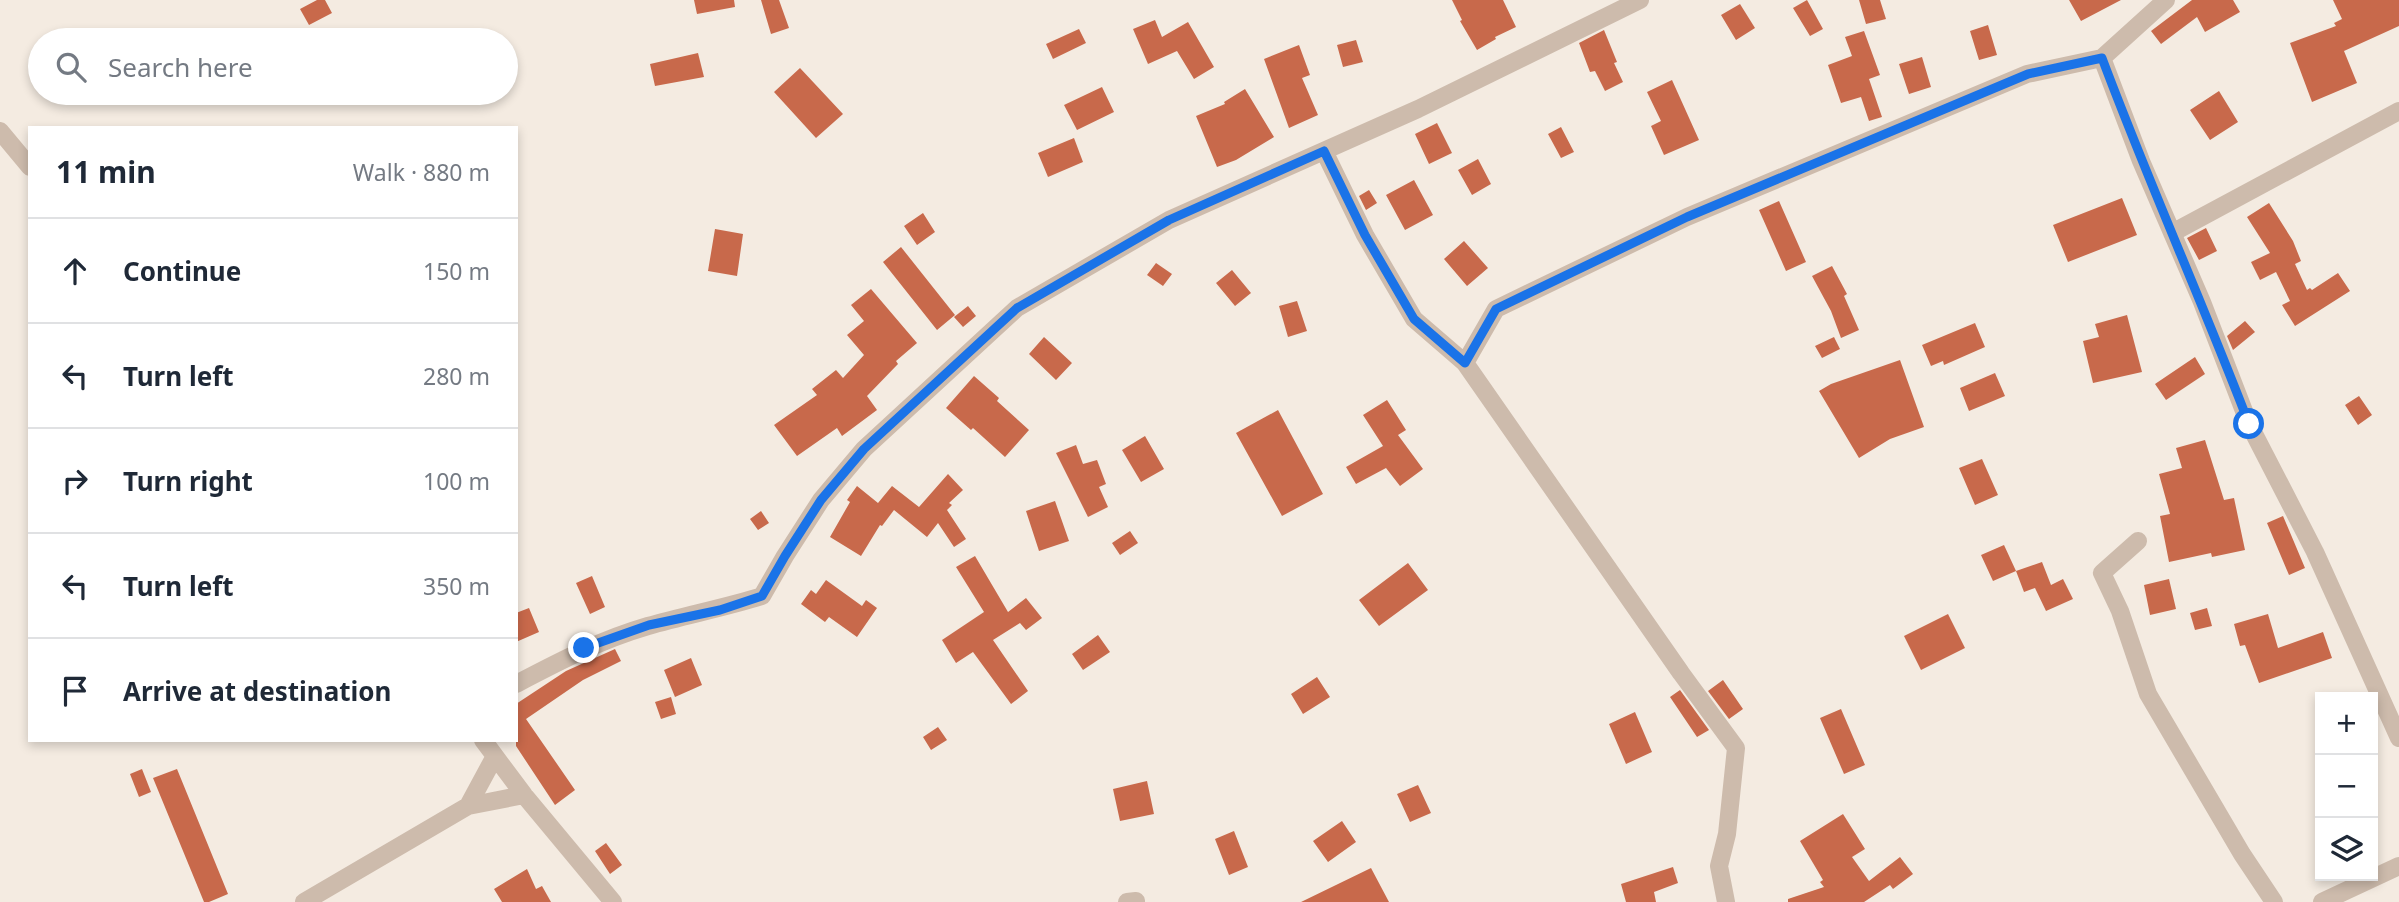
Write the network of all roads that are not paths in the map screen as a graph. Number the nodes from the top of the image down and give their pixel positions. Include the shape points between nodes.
1 (1640, 0) edge
2 (2166, 0) edge
3 (2102, 58) junction
4 (2399, 111) edge
5 (0, 131) edge
6 (1324, 151) junction
7 (28, 165) edge
8 (2172, 233) junction
9 (1465, 363) junction
10 (2138, 541) dead end
11 (518, 683) edge
12 (2399, 738) edge
13 (484, 742) edge
14 (495, 756) junction
15 (524, 795) junction
16 (468, 807) junction
17 (2399, 866) edge
18 (304, 902) edge
19 (613, 902) edge
20 (1726, 902) edge
21 (2274, 902) edge
22 (2322, 902) edge

1 - 6 street
2 - 3 street
3 - 8 street
3 - 9 street via 2028,74 1687,217 1496,309
4 - 8 street
5 - 7 street
6 - 9 street via 1365,235 1414,319
6 - 11 street via 1169,220 1017,308 864,449 821,500 762,596 649,625 584,648
8 - 12 street via 2249,424 2315,552
9 - 20 street via 1736,748 1727,834 1718,866
10 - 21 street via 2102,573 2148,694
13 - 14 street
14 - 15 street
14 - 16 street
15 - 16 street
15 - 19 street
16 - 18 street
17 - 22 street

